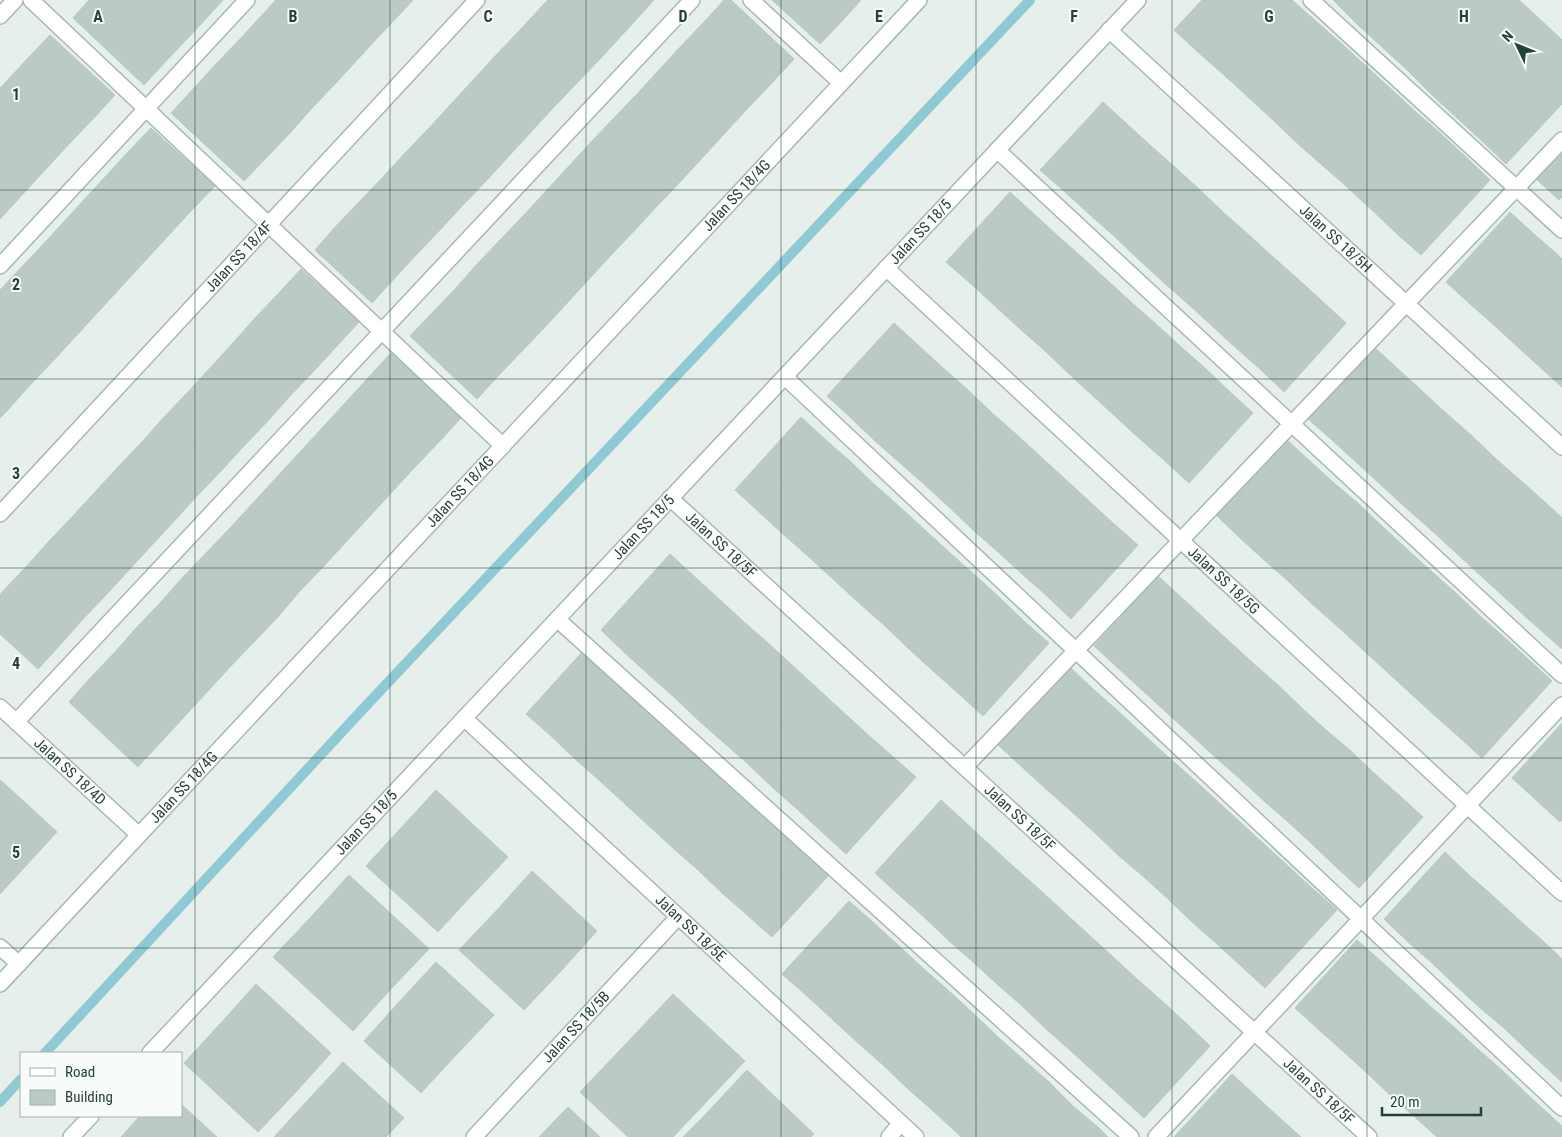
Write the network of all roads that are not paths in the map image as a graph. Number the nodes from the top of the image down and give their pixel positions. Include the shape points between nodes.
1 (15, 0) edge
2 (31, 0) edge
3 (247, 0) edge
4 (477, 0) edge
5 (692, 0) edge
6 (751, 0) edge
7 (919, 0) edge
8 (1138, 0) edge
9 (1311, 0) edge
10 (0, 16) edge
11 (1109, 30) junction
12 (841, 83) junction
13 (146, 109) junction
14 (1562, 140) edge
15 (997, 150) junction
16 (1517, 187) junction
17 (268, 224) junction
18 (1562, 230) edge
19 (0, 266) edge
20 (886, 268) junction
21 (1406, 304) junction
22 (381, 331) junction
23 (785, 377) junction
24 (1292, 424) junction
25 (503, 446) junction
26 (1562, 447) edge
27 (670, 498) junction
28 (0, 514) edge
29 (1181, 540) junction
30 (557, 620) junction
31 (1076, 651) junction
32 (1562, 675) edge
33 (1562, 705) edge
34 (0, 707) edge
35 (464, 718) junction
36 (16, 722) junction
37 (965, 767) junction
38 (1467, 806) junction
39 (140, 834) junction
40 (1562, 894) edge
41 (678, 917) junction
42 (1361, 919) junction
43 (0, 946) edge
44 (19, 964) junction
45 (0, 984) edge
46 (1254, 1032) junction
47 (151, 1052) edge
48 (1562, 1108) edge
49 (90, 1117) edge
50 (902, 1123) junction
51 (71, 1137) edge
52 (474, 1137) edge
53 (889, 1137) edge
54 (916, 1137) edge
55 (1131, 1137) edge
56 (1156, 1137) edge
57 (1369, 1137) edge

1 - 10 street
2 - 13 street
3 - 13 street
4 - 17 street, Jalan SS 18/4F
5 - 22 street
6 - 12 street
7 - 12 street, Jalan SS 18/4G
8 - 11 street, Jalan SS 18/5
9 - 16 street
11 - 15 street, Jalan SS 18/5
11 - 21 street, Jalan SS 18/5H
12 - 25 street, Jalan SS 18/4G
13 - 17 street
13 - 19 street
14 - 16 street
15 - 20 street, Jalan SS 18/5
15 - 24 street
16 - 18 street
16 - 21 street
17 - 22 street
17 - 28 street, Jalan SS 18/4F
20 - 23 street, Jalan SS 18/5
20 - 29 street, Jalan SS 18/5G
21 - 24 street
21 - 26 street, Jalan SS 18/5H
22 - 25 street
22 - 36 street
23 - 27 street, Jalan SS 18/5
23 - 31 street
24 - 29 street
24 - 32 street
25 - 39 street, Jalan SS 18/4G
27 - 30 street, Jalan SS 18/5
27 - 37 street, Jalan SS 18/5F
29 - 31 street
29 - 38 street, Jalan SS 18/5G
30 - 35 street, Jalan SS 18/5
30 - 55 street
31 - 37 street
31 - 42 street
33 - 38 street
34 - 36 street, Jalan SS 18/4D
35 - 41 street, Jalan SS 18/5E
35 - 47 street, Jalan SS 18/5
36 - 39 street, Jalan SS 18/4D
37 - 46 street, Jalan SS 18/5F
38 - 40 street, Jalan SS 18/5G
38 - 42 street
39 - 44 street, Jalan SS 18/4G
41 - 50 street, Jalan SS 18/5E
41 - 52 street, Jalan SS 18/5B
42 - 46 street
42 - 48 street
43 - 44 street
44 - 45 street, Jalan SS 18/4G
46 - 56 street
46 - 57 street, Jalan SS 18/5F
49 - 51 street
50 - 53 street
50 - 54 street, Jalan SS 18/5E

